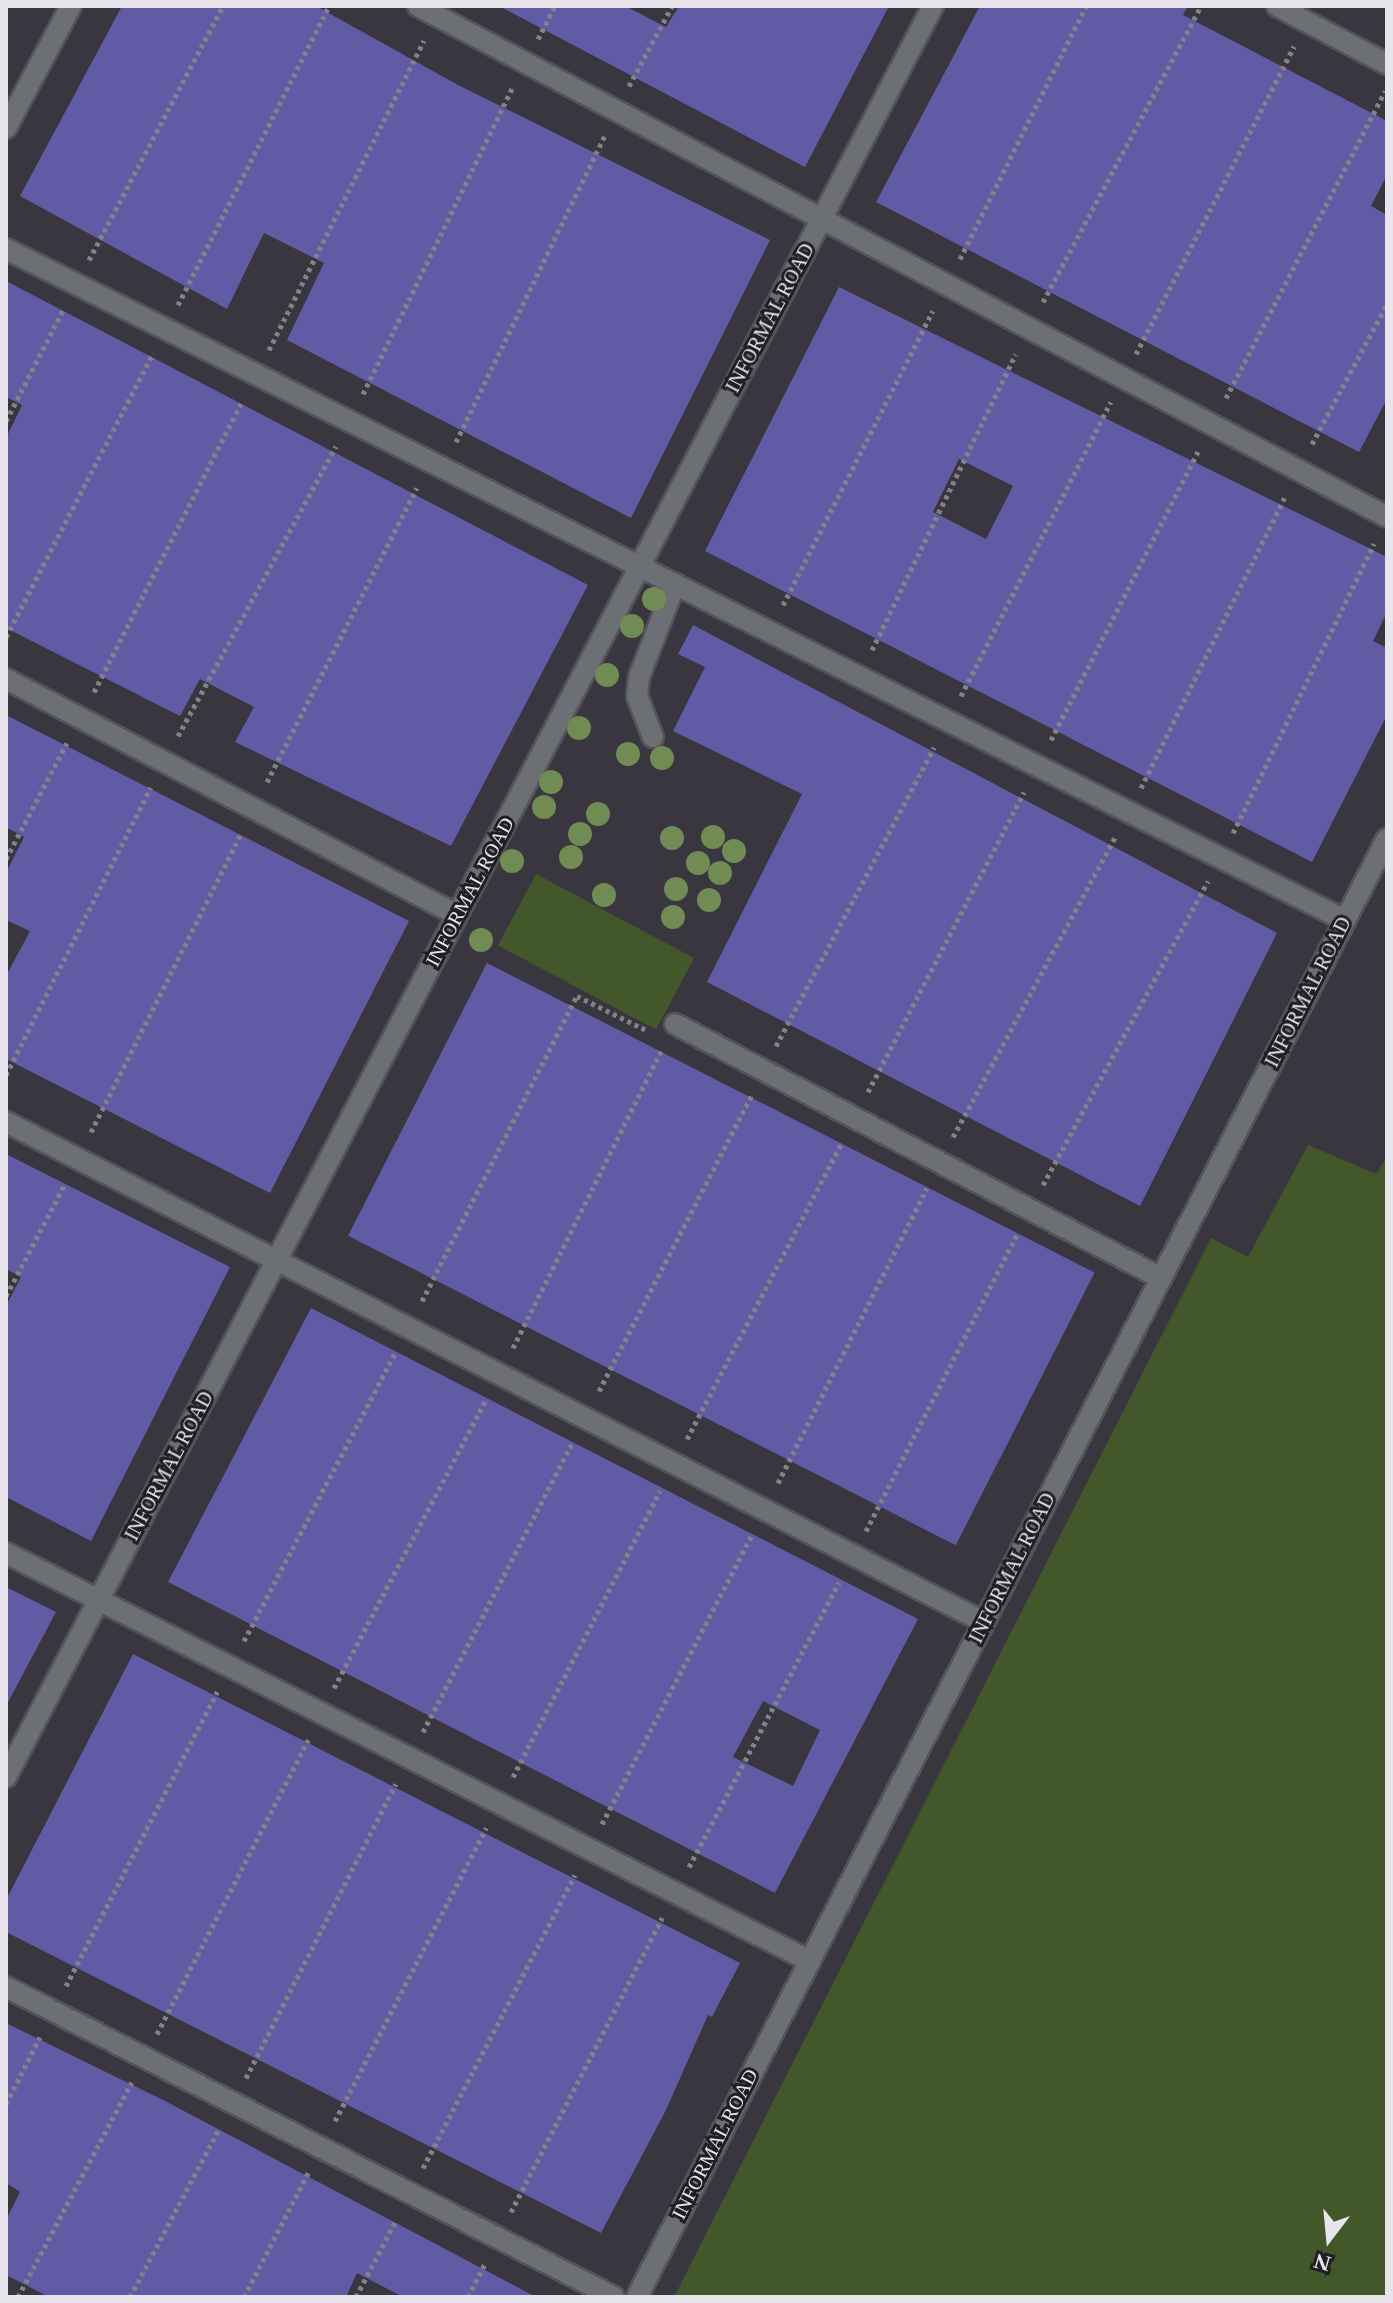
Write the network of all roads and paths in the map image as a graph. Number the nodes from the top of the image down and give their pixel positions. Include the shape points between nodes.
1 (71, 6) edge
2 (223, 6) edge
3 (672, 6) edge
4 (933, 6) edge
5 (1086, 6) edge
6 (1201, 6) edge
7 (1277, 6) edge
8 (426, 10) edge
9 (1306, 21) junction
10 (525, 62) junction
11 (1387, 64) edge
12 (1387, 87) edge
13 (616, 111) junction
14 (6, 128) edge
15 (822, 219) junction
16 (6, 249) edge
17 (76, 284) junction
18 (947, 285) junction
19 (1387, 304) edge
20 (1029, 328) junction
21 (256, 375) junction
22 (1124, 378) junction
23 (6, 421) edge
24 (350, 421) junction
25 (1212, 425) junction
26 (437, 465) junction
27 (1298, 470) junction
28 (1384, 525) edge
29 (640, 567) junction
30 (675, 584) junction
31 (770, 632) junction
32 (859, 676) junction
33 (6, 679) edge
34 (80, 718) junction
35 (948, 721) junction
36 (653, 737) dead end
37 (1037, 766) junction
38 (253, 809) junction
39 (1129, 812) junction
40 (1387, 839) edge
41 (1221, 858) junction
42 (6, 859) edge
43 (457, 915) junction
44 (1345, 920) junction
45 (670, 1032) junction
46 (764, 1070) junction
47 (855, 1118) junction
48 (6, 1122) edge
49 (78, 1159) junction
50 (940, 1162) junction
51 (1030, 1210) junction
52 (276, 1261) junction
53 (1161, 1278) junction
54 (6, 1296) edge
55 (409, 1328) junction
56 (500, 1374) junction
57 (585, 1418) junction
58 (674, 1464) junction
59 (765, 1510) junction
60 (6, 1553) edge
61 (854, 1555) junction
62 (99, 1600) junction
63 (984, 1622) junction
64 (230, 1667) junction
65 (321, 1713) junction
66 (409, 1758) junction
67 (6, 1777) edge
68 (499, 1804) junction
69 (589, 1849) junction
70 (675, 1893) junction
71 (810, 1961) junction
72 (6, 1987) edge
73 (53, 2011) junction
74 (145, 2058) junction
75 (233, 2103) junction
76 (6, 2104) edge
77 (321, 2148) junction
78 (410, 2193) junction
79 (498, 2238) junction
80 (18, 2297) edge
81 (130, 2297) edge
82 (244, 2297) edge
83 (356, 2297) edge
84 (614, 2297) edge
85 (637, 2297) edge

1 - 14 street
2 - 17 path
3 - 13 path
4 - 15 street, INFORMAL ROAD
5 - 18 path
6 - 20 path
7 - 9 street
8 - 10 street
8 - 21 path via 414,68
9 - 11 street
9 - 22 path
10 - 13 street
10 - 24 path
12 - 25 path
13 - 15 street
13 - 26 path
15 - 18 street
15 - 29 street, INFORMAL ROAD
16 - 17 street
17 - 21 street
17 - 23 path
18 - 20 street
18 - 31 path
19 - 27 path
20 - 22 street
20 - 32 path
21 - 24 street
21 - 34 path
22 - 25 street
22 - 35 path
24 - 26 street
25 - 27 street
25 - 37 path
26 - 29 street
26 - 38 path
27 - 28 street
27 - 39 path
28 - 41 path
29 - 30 street
29 - 43 street, INFORMAL ROAD
30 - 31 street
30 - 36 street via 639,677 637,696
31 - 32 street
32 - 35 street
33 - 34 street
34 - 38 street
34 - 42 path
35 - 37 street
35 - 46 path
37 - 39 street
37 - 47 path
38 - 43 street
38 - 49 path
39 - 41 street
39 - 50 path
40 - 44 street, INFORMAL ROAD
41 - 44 street
41 - 51 path
43 - 52 street, INFORMAL ROAD
44 - 53 street, INFORMAL ROAD
45 - 46 street
45 - 55 path via 577,996
45 - 56 path
46 - 47 street
46 - 57 path
47 - 50 street
47 - 58 path
48 - 49 street
49 - 52 street
49 - 54 path
50 - 51 street
50 - 59 path
51 - 53 street
51 - 61 path
52 - 55 street
52 - 62 street, INFORMAL ROAD
53 - 63 street, INFORMAL ROAD
55 - 56 street
55 - 64 path
56 - 57 street
56 - 65 path
57 - 58 street
57 - 66 path
58 - 59 street
58 - 68 path
59 - 61 street
59 - 69 path
60 - 62 street
61 - 63 street
61 - 70 path
62 - 64 street
62 - 67 street, INFORMAL ROAD
63 - 71 street, INFORMAL ROAD
64 - 65 street
64 - 73 path
65 - 66 street
65 - 74 path
66 - 68 street
66 - 75 path
68 - 69 street
68 - 77 path
69 - 70 street
69 - 78 path
70 - 71 street
70 - 79 path
71 - 85 street, INFORMAL ROAD
72 - 73 street
73 - 74 street
73 - 76 path
74 - 75 street
74 - 80 path
75 - 77 street
75 - 81 path
77 - 78 street
77 - 82 path
78 - 79 street
78 - 83 path
79 - 84 street

